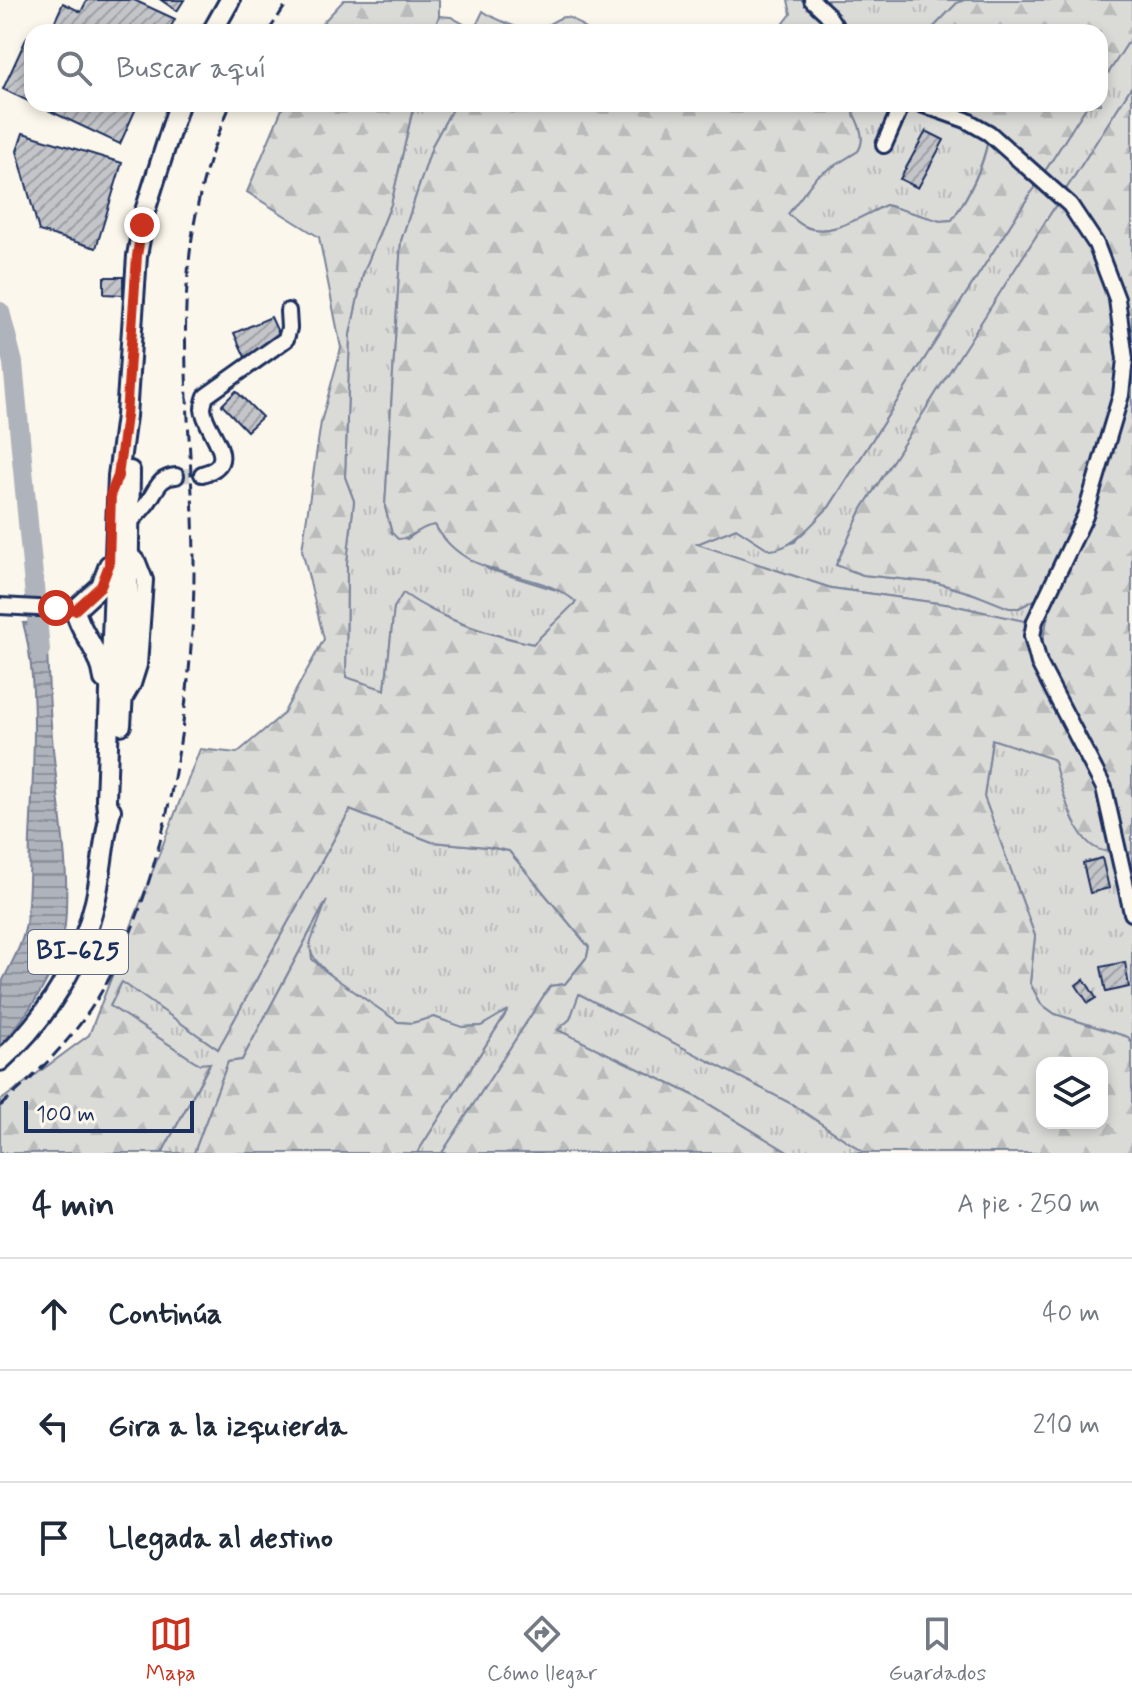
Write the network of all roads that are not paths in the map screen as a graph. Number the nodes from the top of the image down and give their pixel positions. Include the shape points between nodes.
1 (230, 0) edge
2 (812, 0) edge
3 (216, 24) edge
4 (834, 24) edge
5 (177, 112) edge
6 (898, 112) edge
7 (941, 112) edge
8 (884, 145) dead end
9 (288, 311) dead end
10 (126, 416) junction
11 (202, 474) dead end
12 (118, 476) junction
13 (176, 476) tunnel mouth
14 (130, 526) junction
15 (0, 606) edge
16 (81, 606) junction
17 (115, 616) junction
18 (84, 629) junction
19 (121, 722) junction
20 (107, 773) junction
21 (108, 821) junction
22 (1132, 913) edge
23 (0, 1061) edge

1 - 3 main road
2 - 4 street
5 - 10 main road, BI-625 via 142,225
6 - 8 street
7 - 22 street via 981,128 1066,201 1091,235 1114,286 1124,346 1121,395 1085,516 1032,636 1039,663 1104,788
9 - 11 street via 286,339 206,396 203,408 221,450 220,464
10 - 12 main road
10 - 14 main road, BI-625
12 - 16 main road via 111,493 106,578
12 - 17 main road
13 - 14 street via 158,484
14 - 17 main road
14 - 19 main road, BI-625
15 - 16 street
16 - 17 main road via 100,601
16 - 18 main road via 78,622
17 - 18 main road via 96,631
17 - 19 main road
17 - 20 main road
18 - 20 main road via 102,663 102,757
19 - 21 main road, BI-625
20 - 21 main road
21 - 23 main road, BI-625 via 95,902 68,973 41,1018

